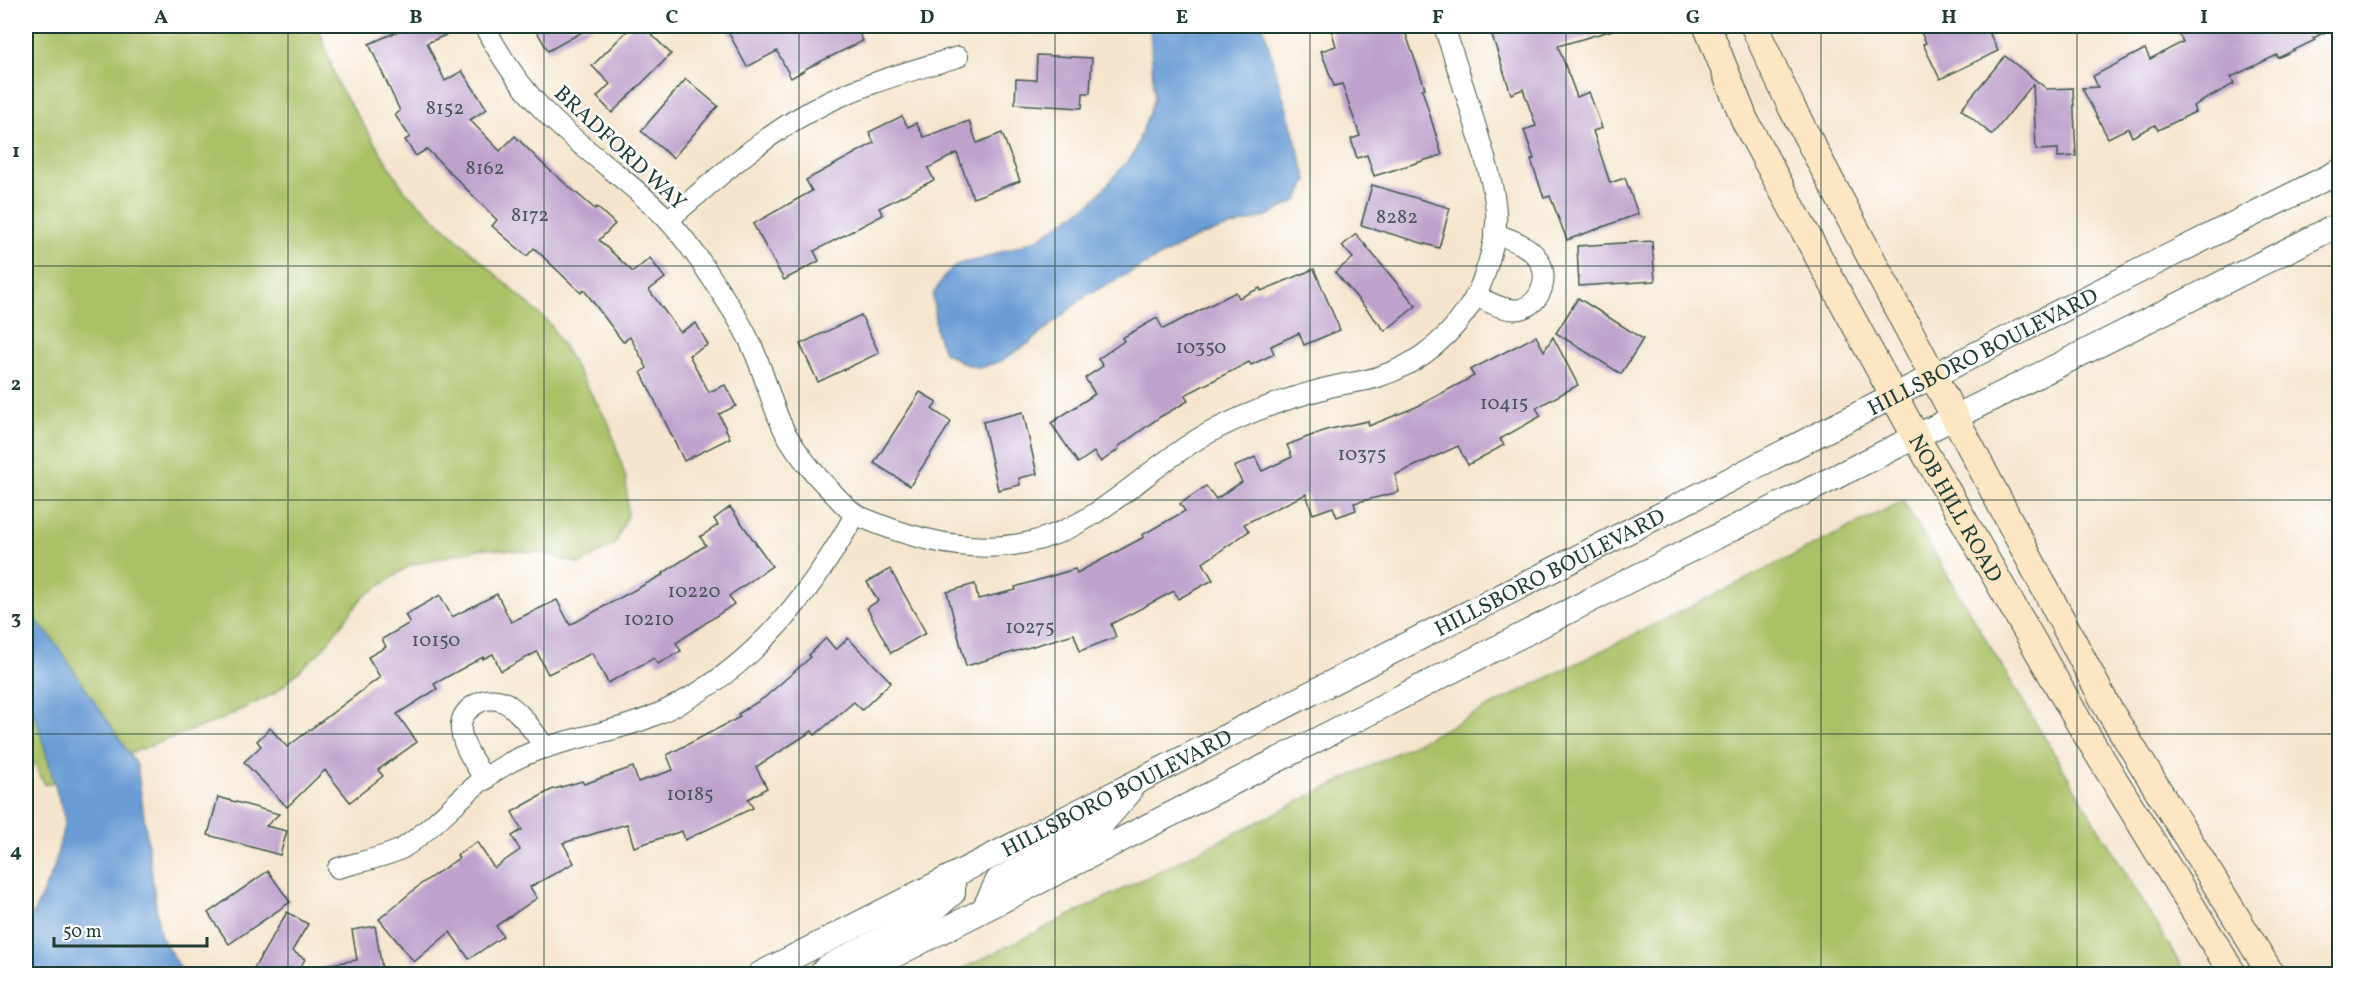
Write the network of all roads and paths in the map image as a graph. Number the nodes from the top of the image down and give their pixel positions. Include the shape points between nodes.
1 (484, 26) edge
2 (1444, 26) edge
3 (1707, 26) edge
4 (1754, 26) edge
5 (958, 57) dead end
6 (2340, 171) edge
7 (668, 220) junction
8 (2340, 224) edge
9 (1494, 233) junction
10 (1475, 296) junction
11 (1933, 376) junction
12 (1894, 396) junction
13 (1954, 418) junction
14 (1916, 437) junction
15 (855, 515) junction
16 (546, 748) junction
17 (485, 780) junction
18 (1139, 782) junction
19 (338, 868) dead end
20 (953, 876) junction
21 (984, 909) junction
22 (760, 975) edge
23 (821, 975) edge
24 (858, 975) edge
25 (2233, 975) edge
26 (2271, 975) edge

1 - 7 street, BRADFORD WAY via 518,80 545,112
2 - 9 street via 1491,180 1497,216
3 - 12 main road, NOB HILL ROAD via 1745,121
4 - 11 main road, NOB HILL ROAD via 1792,108
5 - 7 street via 890,77 797,119 758,144
6 - 11 street, HILLSBORO BOULEVARD
7 - 15 street, BRADFORD WAY via 730,306 753,348 784,430 807,464
8 - 13 street, HILLSBORO BOULEVARD
9 - 10 street via 1488,264
9 - 10 street via 1520,244 1538,258 1543,268 1540,294 1520,309 1501,307
10 - 15 street via 1431,350 1406,366 1376,378 1290,398 1242,417 1202,437 1094,516 1059,534 991,548 947,544
11 - 12 street, HILLSBORO BOULEVARD
11 - 13 main road, NOB HILL ROAD
12 - 14 main road, NOB HILL ROAD
12 - 18 street, HILLSBORO BOULEVARD
13 - 14 street, HILLSBORO BOULEVARD
13 - 26 main road, NOB HILL ROAD via 2109,710
14 - 21 street, HILLSBORO BOULEVARD
14 - 25 main road, NOB HILL ROAD via 2080,724
15 - 16 street via 798,605 770,636 732,667 693,695 649,717
16 - 17 street via 500,767
16 - 17 street via 504,701 486,699 469,707 461,721 461,735
17 - 19 street via 402,849
18 - 20 street, HILLSBORO BOULEVARD
18 - 21 street via 1100,826 998,880
20 - 22 street, HILLSBORO BOULEVARD
20 - 23 street via 953,893 929,914 826,968
21 - 24 street, HILLSBORO BOULEVARD

